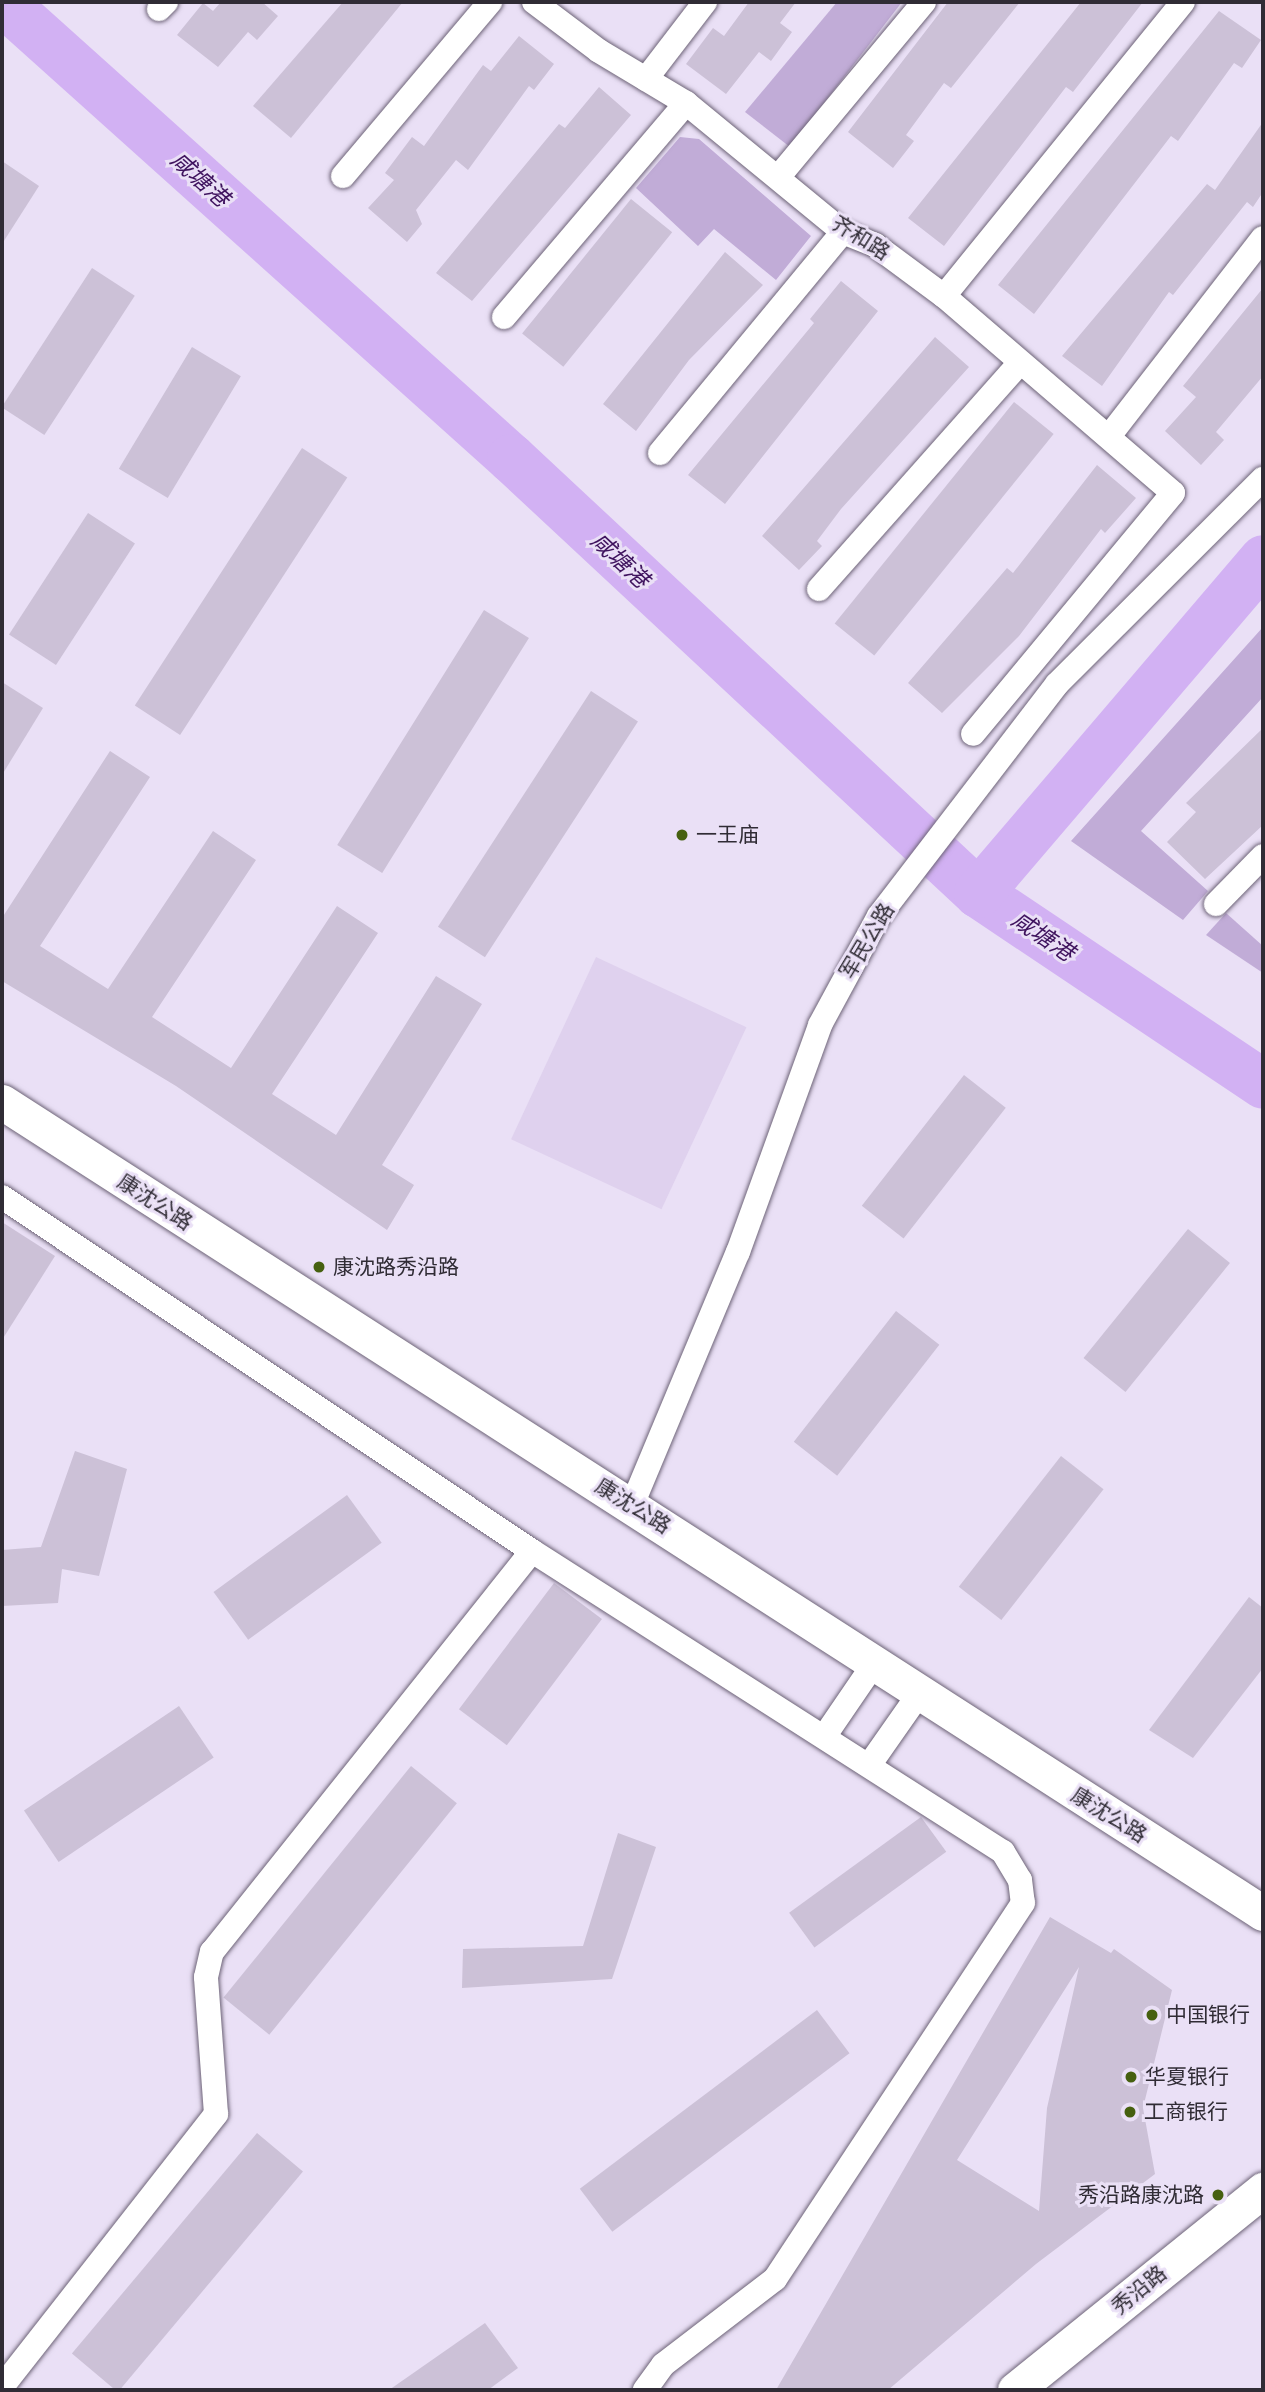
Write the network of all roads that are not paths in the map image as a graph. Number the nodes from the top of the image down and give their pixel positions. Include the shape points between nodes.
1 (490, 2) edge
2 (534, 2) edge
3 (705, 2) edge
4 (924, 2) edge
5 (1183, 2) edge
6 (646, 79) junction
7 (686, 103) junction
8 (780, 175) junction
9 (343, 176) dead end
10 (843, 232) junction
11 (1263, 238) edge
12 (944, 296) junction
13 (504, 317) dead end
14 (1019, 364) junction
15 (1110, 435) junction
16 (660, 453) dead end
17 (1263, 479) edge
18 (819, 589) dead end
19 (973, 734) dead end
20 (1263, 856) edge
21 (1216, 904) dead end
22 (2, 1102) edge
23 (2, 1197) edge
24 (632, 1505) junction
25 (532, 1551) junction
26 (873, 1665) junction
27 (919, 1694) junction
28 (826, 1734) junction
29 (870, 1764) junction
30 (1263, 1913) edge
31 (1263, 2190) edge
32 (2, 2387) edge
33 (645, 2390) edge
34 (1014, 2390) edge

1 - 9 street
2 - 6 street, 齐和路
3 - 6 street
4 - 8 street
5 - 12 street
6 - 7 street, 齐和路
7 - 8 street, 齐和路
7 - 13 street
8 - 10 street, 齐和路
10 - 12 street, 齐和路 via 875,245
10 - 16 street
11 - 15 street
12 - 14 street, 齐和路
14 - 15 street, 齐和路
14 - 18 street
15 - 19 street, 齐和路 via 1173,493
17 - 24 street, 军民公路 via 1057,684 878,916 820,1025 738,1252
20 - 21 street
22 - 24 street, 康沈公路 via 469,1406
23 - 25 street
24 - 26 street, 康沈公路
25 - 28 street
25 - 32 street via 212,1952 206,1977 216,2114
26 - 27 street, 康沈公路
26 - 28 street
27 - 29 street
27 - 30 street, 康沈公路
28 - 29 street
29 - 33 street via 1003,1852 1020,1880 1023,1903 775,2279 663,2365
31 - 34 street, 秀沿路

